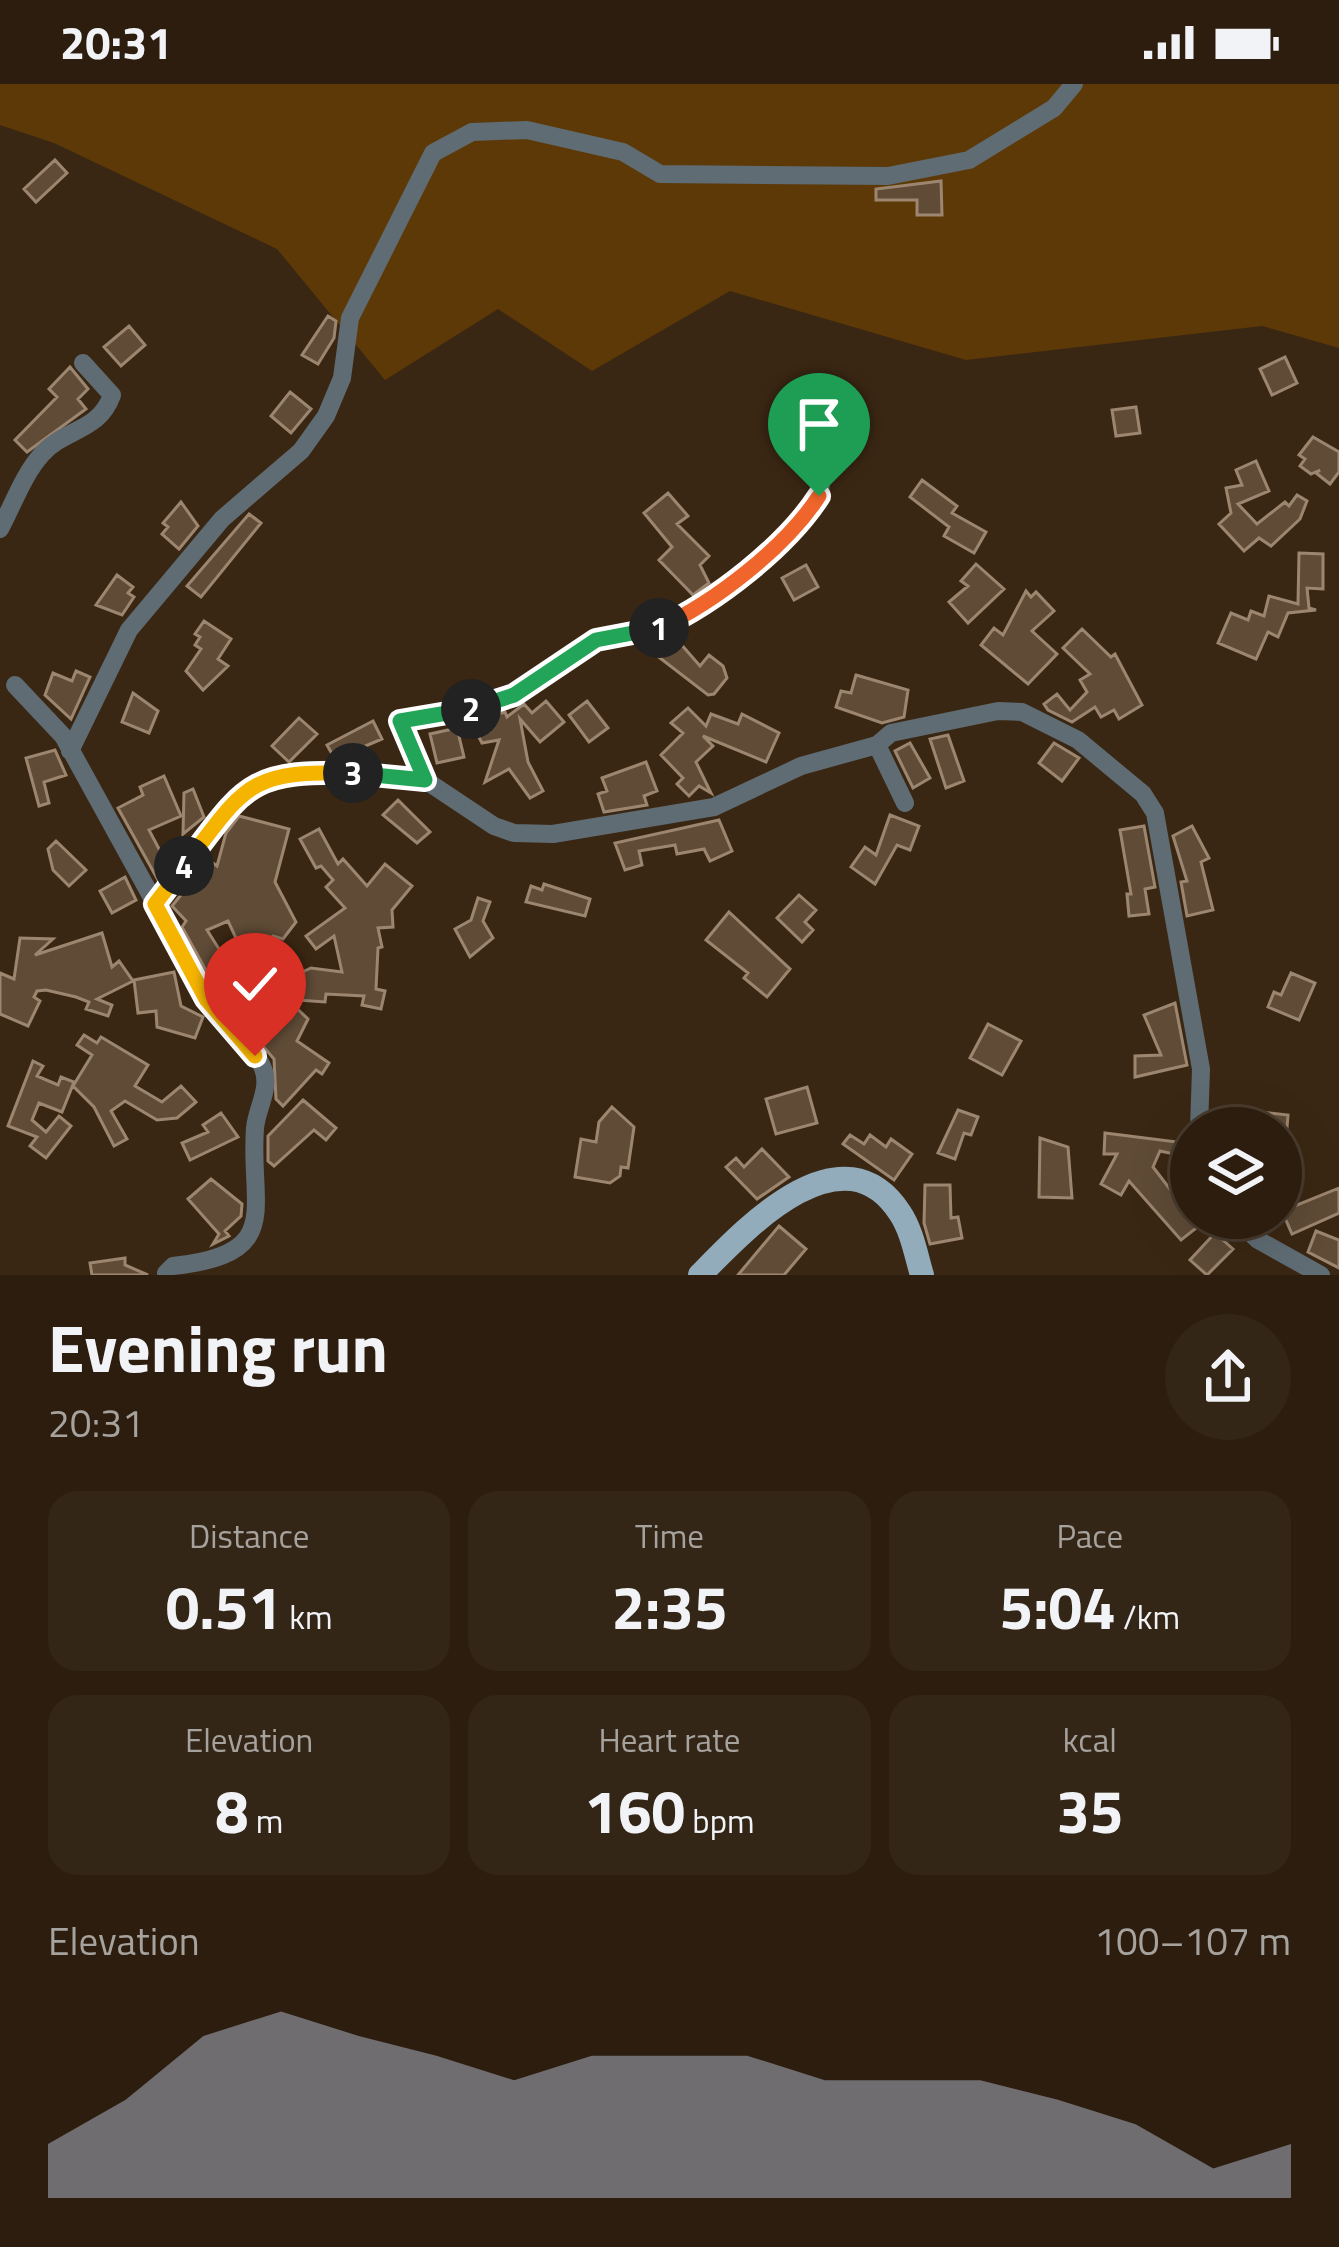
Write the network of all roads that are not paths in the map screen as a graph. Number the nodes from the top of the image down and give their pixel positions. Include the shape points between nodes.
1 (1074, 84) edge
2 (82, 363) dead end
3 (820, 443) dead end
4 (0, 530) edge
5 (15, 685) dead end
6 (877, 745) junction
7 (70, 752) junction
8 (425, 780) junction
9 (905, 803) dead end
10 (155, 904) junction
11 (1199, 1107) edge
12 (1257, 1239) edge
13 (166, 1273) edge
14 (700, 1275) edge
15 (922, 1275) edge
16 (1321, 1275) edge

1 - 7 street via 1054,108 969,160 888,176 660,174 623,152 527,130 472,132 433,153 350,319 342,378 326,416 301,451 222,519 129,630
2 - 4 street via 112,395 106,411 44,452
3 - 8 street via 819,496 804,519 708,602 652,631 596,640 514,695 400,721
5 - 7 street
6 - 8 street via 801,766 714,807 553,834 494,826
6 - 9 street
6 - 11 street via 924,724 1022,712 1078,740 1143,794 1155,813 1201,1069
7 - 10 street
8 - 10 street via 270,777 235,798
10 - 13 street via 206,999 255,1056 266,1083 255,1121 254,1227 231,1253
12 - 16 street
14 - 15 main road via 766,1208 829,1183 863,1185 887,1198 904,1220

